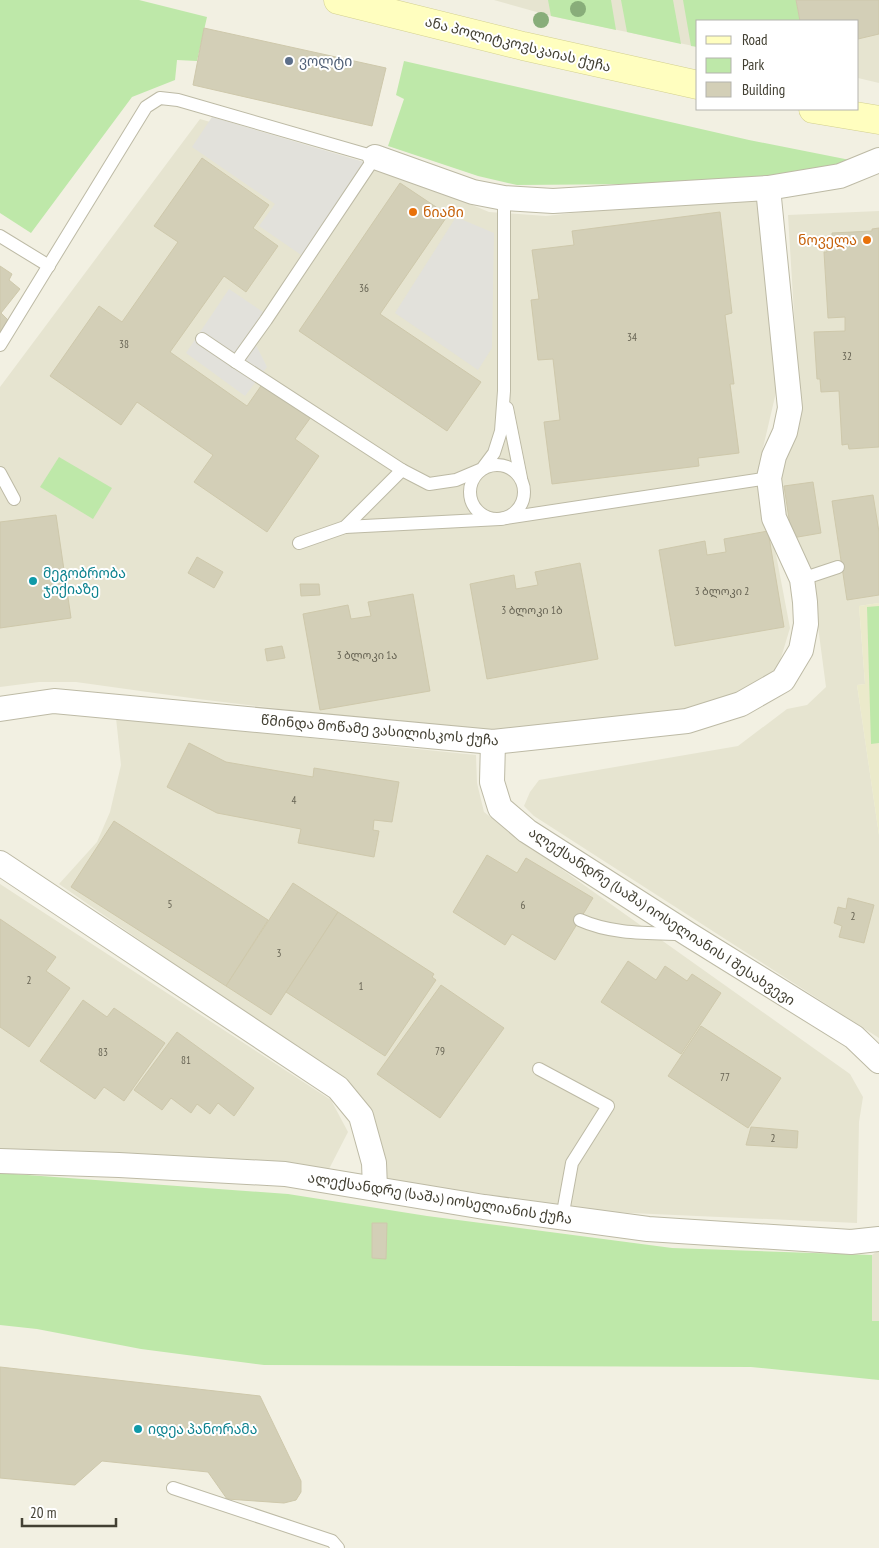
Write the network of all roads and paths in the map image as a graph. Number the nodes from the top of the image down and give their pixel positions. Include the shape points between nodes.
1 (338, 0) edge
2 (696, 85) edge
3 (819, 110) edge
4 (879, 120) edge
5 (375, 157) junction
6 (879, 160) edge
7 (768, 188) junction
8 (504, 198) junction
9 (0, 236) edge
10 (48, 266) junction
11 (202, 339) dead end
12 (0, 345) edge
13 (236, 362) junction
14 (504, 391) junction
15 (482, 469) junction
16 (402, 470) junction
17 (0, 473) edge
18 (521, 478) junction
19 (769, 478) junction
20 (14, 498) dead end
21 (500, 519) junction
22 (345, 527) junction
23 (299, 543) dead end
24 (838, 567) dead end
25 (802, 579) junction
26 (0, 710) edge
27 (493, 742) junction
28 (0, 864) edge
29 (580, 920) dead end
30 (688, 934) junction
31 (879, 1061) edge
32 (539, 1069) dead end
33 (0, 1161) edge
34 (375, 1188) junction
35 (562, 1218) junction
36 (879, 1239) edge
37 (173, 1488) dead end
38 (338, 1548) edge

1 - 2 street, ანა პოლიტკოვსკაიას ქუჩა
3 - 4 street
5 - 8 street via 473,192
5 - 10 lane via 178,100 160,98 146,107
5 - 13 lane
6 - 7 street via 840,176
7 - 8 street via 553,202
7 - 19 street, წმინდა მოწამე ვასილისკოს ქუჩა via 790,408
8 - 14 lane
9 - 10 lane
10 - 12 lane
11 - 13 lane
13 - 16 lane
14 - 15 lane via 501,431 494,453
14 - 18 lane
15 - 16 lane via 456,480 429,484
15 - 18 lane via 508,467
15 - 21 lane via 472,483 472,501 483,515
16 - 22 lane
17 - 20 lane
18 - 21 lane via 524,487 522,504 516,512
19 - 21 lane
19 - 25 street, წმინდა მოწამე ვასილისკოს ქუჩა via 774,518
21 - 22 lane
22 - 23 lane
24 - 25 lane
25 - 27 street, წმინდა მოწამე ვასილისკოს ქუჩა via 806,624 801,650 783,680 741,704 687,721
26 - 27 street, წმინდა მოწამე ვასილისკოს ქუჩა via 54,701
27 - 30 street, ალექსანდრე (საშა) იოსელიანის I შესახვევი via 492,782 500,808 527,831
28 - 34 street via 338,1088 361,1116 374,1163
29 - 30 lane via 623,932
30 - 31 street, ალექსანდრე (საშა) იოსელიანის I შესახვევი via 854,1037
32 - 35 lane via 608,1106 572,1163
33 - 34 street, ალექსანდრე (საშა) იოსელიანის ქუჩა via 285,1174
34 - 35 street, ალექსანდრე (საშა) იოსელიანის ქუჩა
35 - 36 street, ალექსანდრე (საშა) იოსელიანის ქუჩა via 668,1230 851,1242
37 - 38 lane via 332,1541

